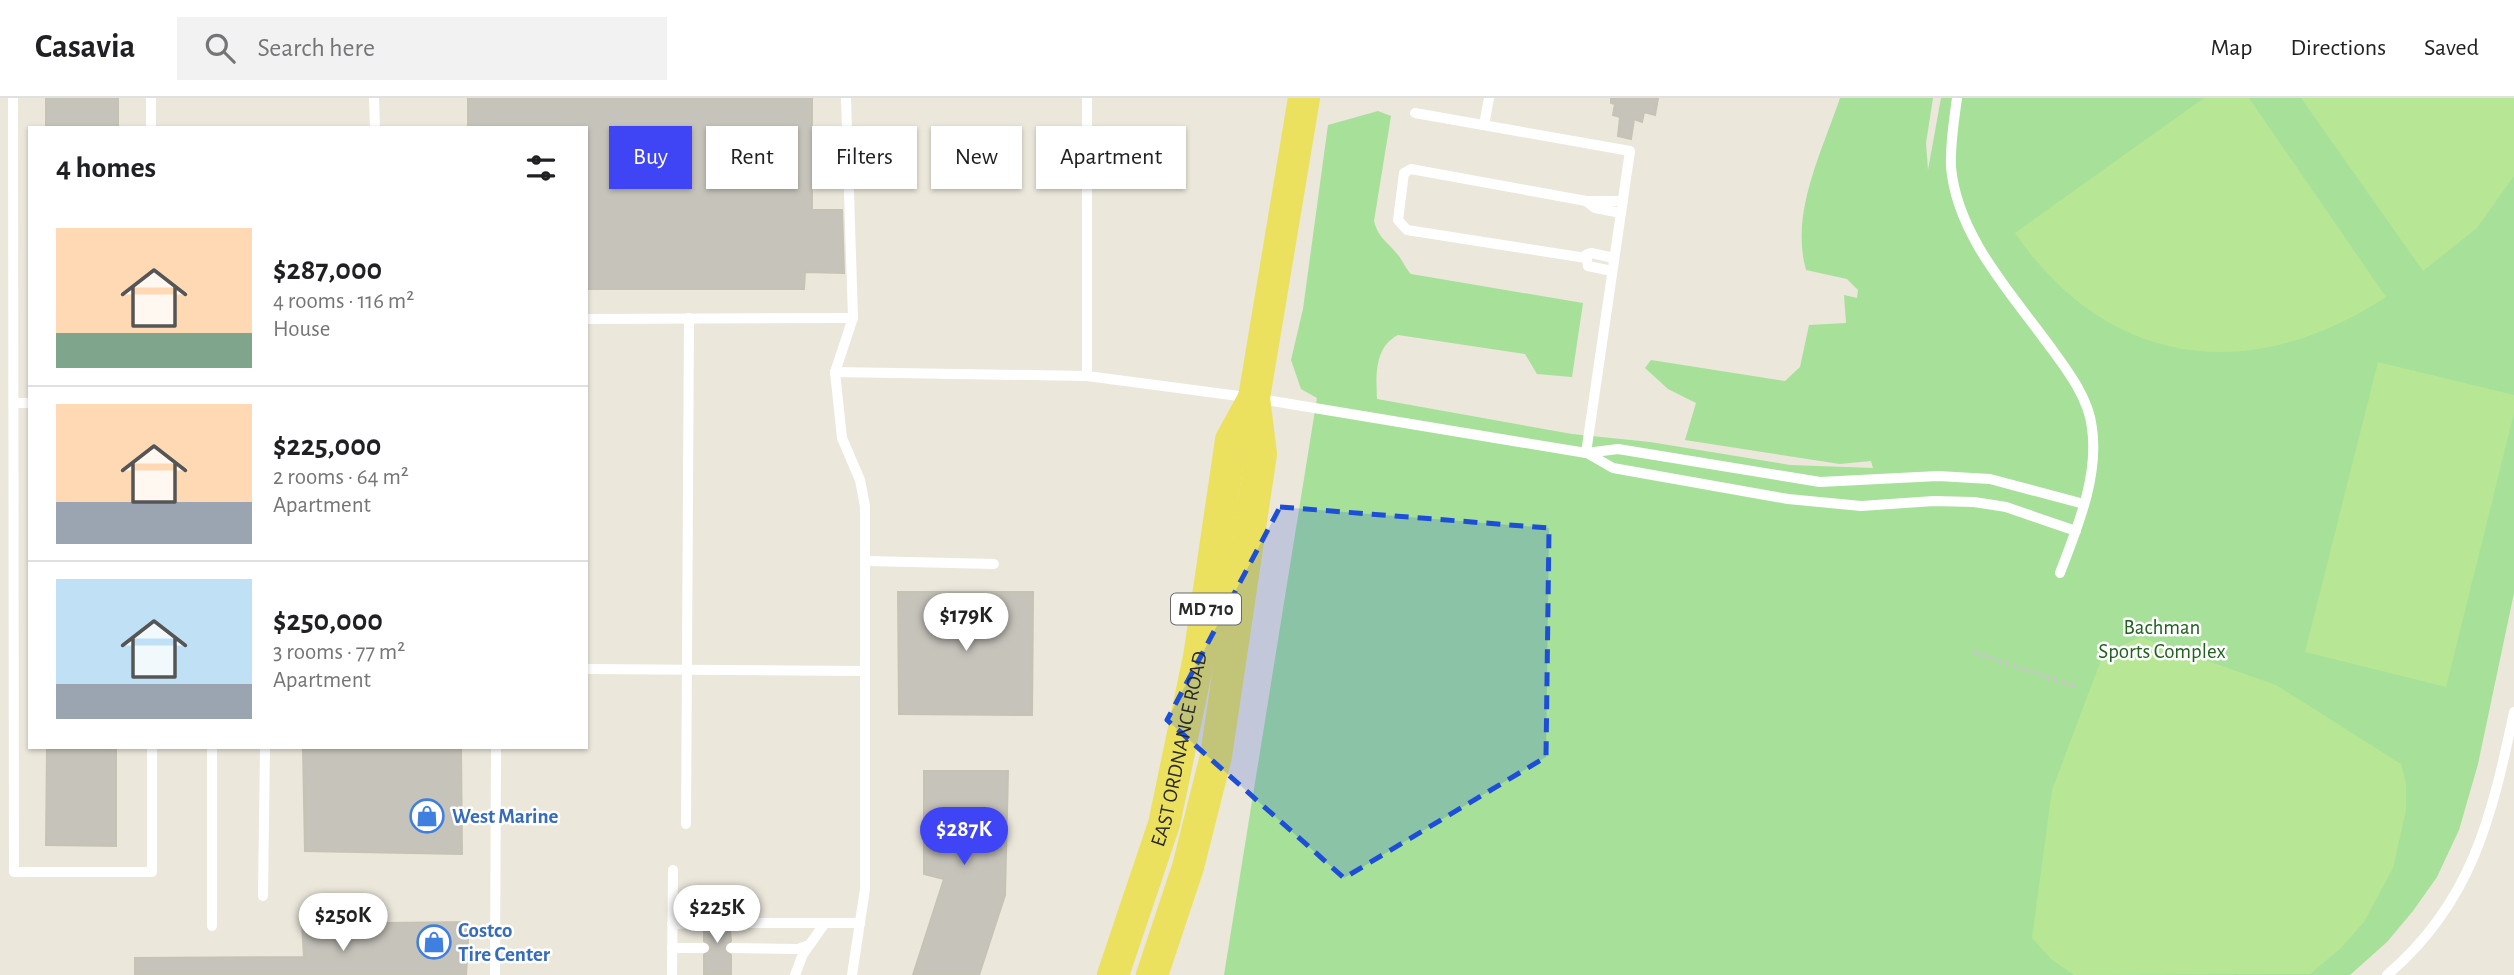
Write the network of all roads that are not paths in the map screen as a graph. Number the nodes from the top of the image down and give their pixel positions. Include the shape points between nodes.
1 (13, 98) edge
2 (151, 98) edge
3 (374, 98) edge
4 (846, 98) edge
5 (1087, 98) edge
6 (1304, 98) edge
7 (1489, 98) edge
8 (1957, 98) edge
9 (1415, 113) dead end
10 (1484, 125) junction
11 (151, 126) edge
12 (375, 126) edge
13 (1586, 201) junction
14 (1623, 201) junction
15 (1621, 213) junction
16 (1586, 258) junction
17 (1614, 258) junction
18 (1612, 271) junction
19 (689, 318) junction
20 (853, 318) junction
21 (588, 319) edge
22 (835, 372) junction
23 (1087, 376) junction
24 (1255, 398) junction
25 (14, 403) junction
26 (28, 403) edge
27 (1586, 453) junction
28 (2084, 505) junction
29 (2076, 531) junction
30 (866, 561) junction
31 (994, 564) dead end
32 (2060, 573) dead end
33 (588, 669) edge
34 (687, 670) junction
35 (866, 671) junction
36 (2514, 712) edge
37 (152, 749) edge
38 (212, 749) edge
39 (265, 749) edge
40 (496, 749) edge
41 (686, 824) dead end
42 (673, 870) dead end
43 (263, 896) dead end
44 (704, 923) dead end
45 (730, 923) dead end
46 (825, 923) junction
47 (860, 923) junction
48 (672, 924) junction
49 (212, 926) dead end
50 (809, 945) junction
51 (672, 948) junction
52 (704, 948) dead end
53 (731, 948) dead end
54 (495, 975) edge
55 (672, 975) edge
56 (795, 975) edge
57 (852, 975) edge
58 (1112, 975) edge
59 (1152, 975) edge
60 (2387, 975) edge

1 - 25 lane
2 - 11 lane
3 - 12 lane
4 - 20 lane
5 - 23 lane
6 - 24 main road, EAST ORDNANCE ROAD / MD 710
7 - 10 lane
8 - 28 lane via 1951,149 1962,212 1989,260 2058,357 2090,415 2092,459
9 - 10 lane
10 - 14 lane via 1630,151
13 - 14 lane
13 - 15 lane via 1595,208
13 - 16 lane via 1411,169 1404,173 1398,220 1407,230
14 - 15 lane
15 - 17 lane
16 - 17 lane via 1591,253
16 - 18 lane via 1588,265
17 - 18 lane
18 - 27 lane
19 - 20 lane
19 - 21 lane
19 - 34 lane
20 - 22 lane
22 - 23 lane
22 - 30 lane via 842,438 860,480 865,506
23 - 24 lane
24 - 27 lane
24 - 58 main road, EAST ORDNANCE ROAD / MD 710 via 1231,440 1199,657 1164,824
24 - 59 main road, EAST ORDNANCE ROAD / MD 710 via 1261,454 1216,756 1188,867
25 - 26 lane
25 - 37 lane via 14,872 152,872
27 - 28 lane via 1618,449 1820,482 1973,477
27 - 29 lane via 1613,468 1788,499 1861,506 1974,502 2006,507
28 - 29 lane
29 - 32 lane
30 - 31 lane
30 - 35 lane
33 - 34 lane
34 - 35 lane
34 - 41 lane
35 - 47 lane via 865,889
36 - 60 lane via 2494,805 2460,891 2431,931
38 - 49 lane
39 - 43 lane
40 - 54 lane
42 - 48 lane
44 - 48 lane
45 - 46 lane
46 - 47 lane
46 - 50 lane
47 - 57 lane
48 - 51 lane
50 - 53 lane via 798,949
50 - 56 lane
51 - 52 lane
51 - 55 lane

